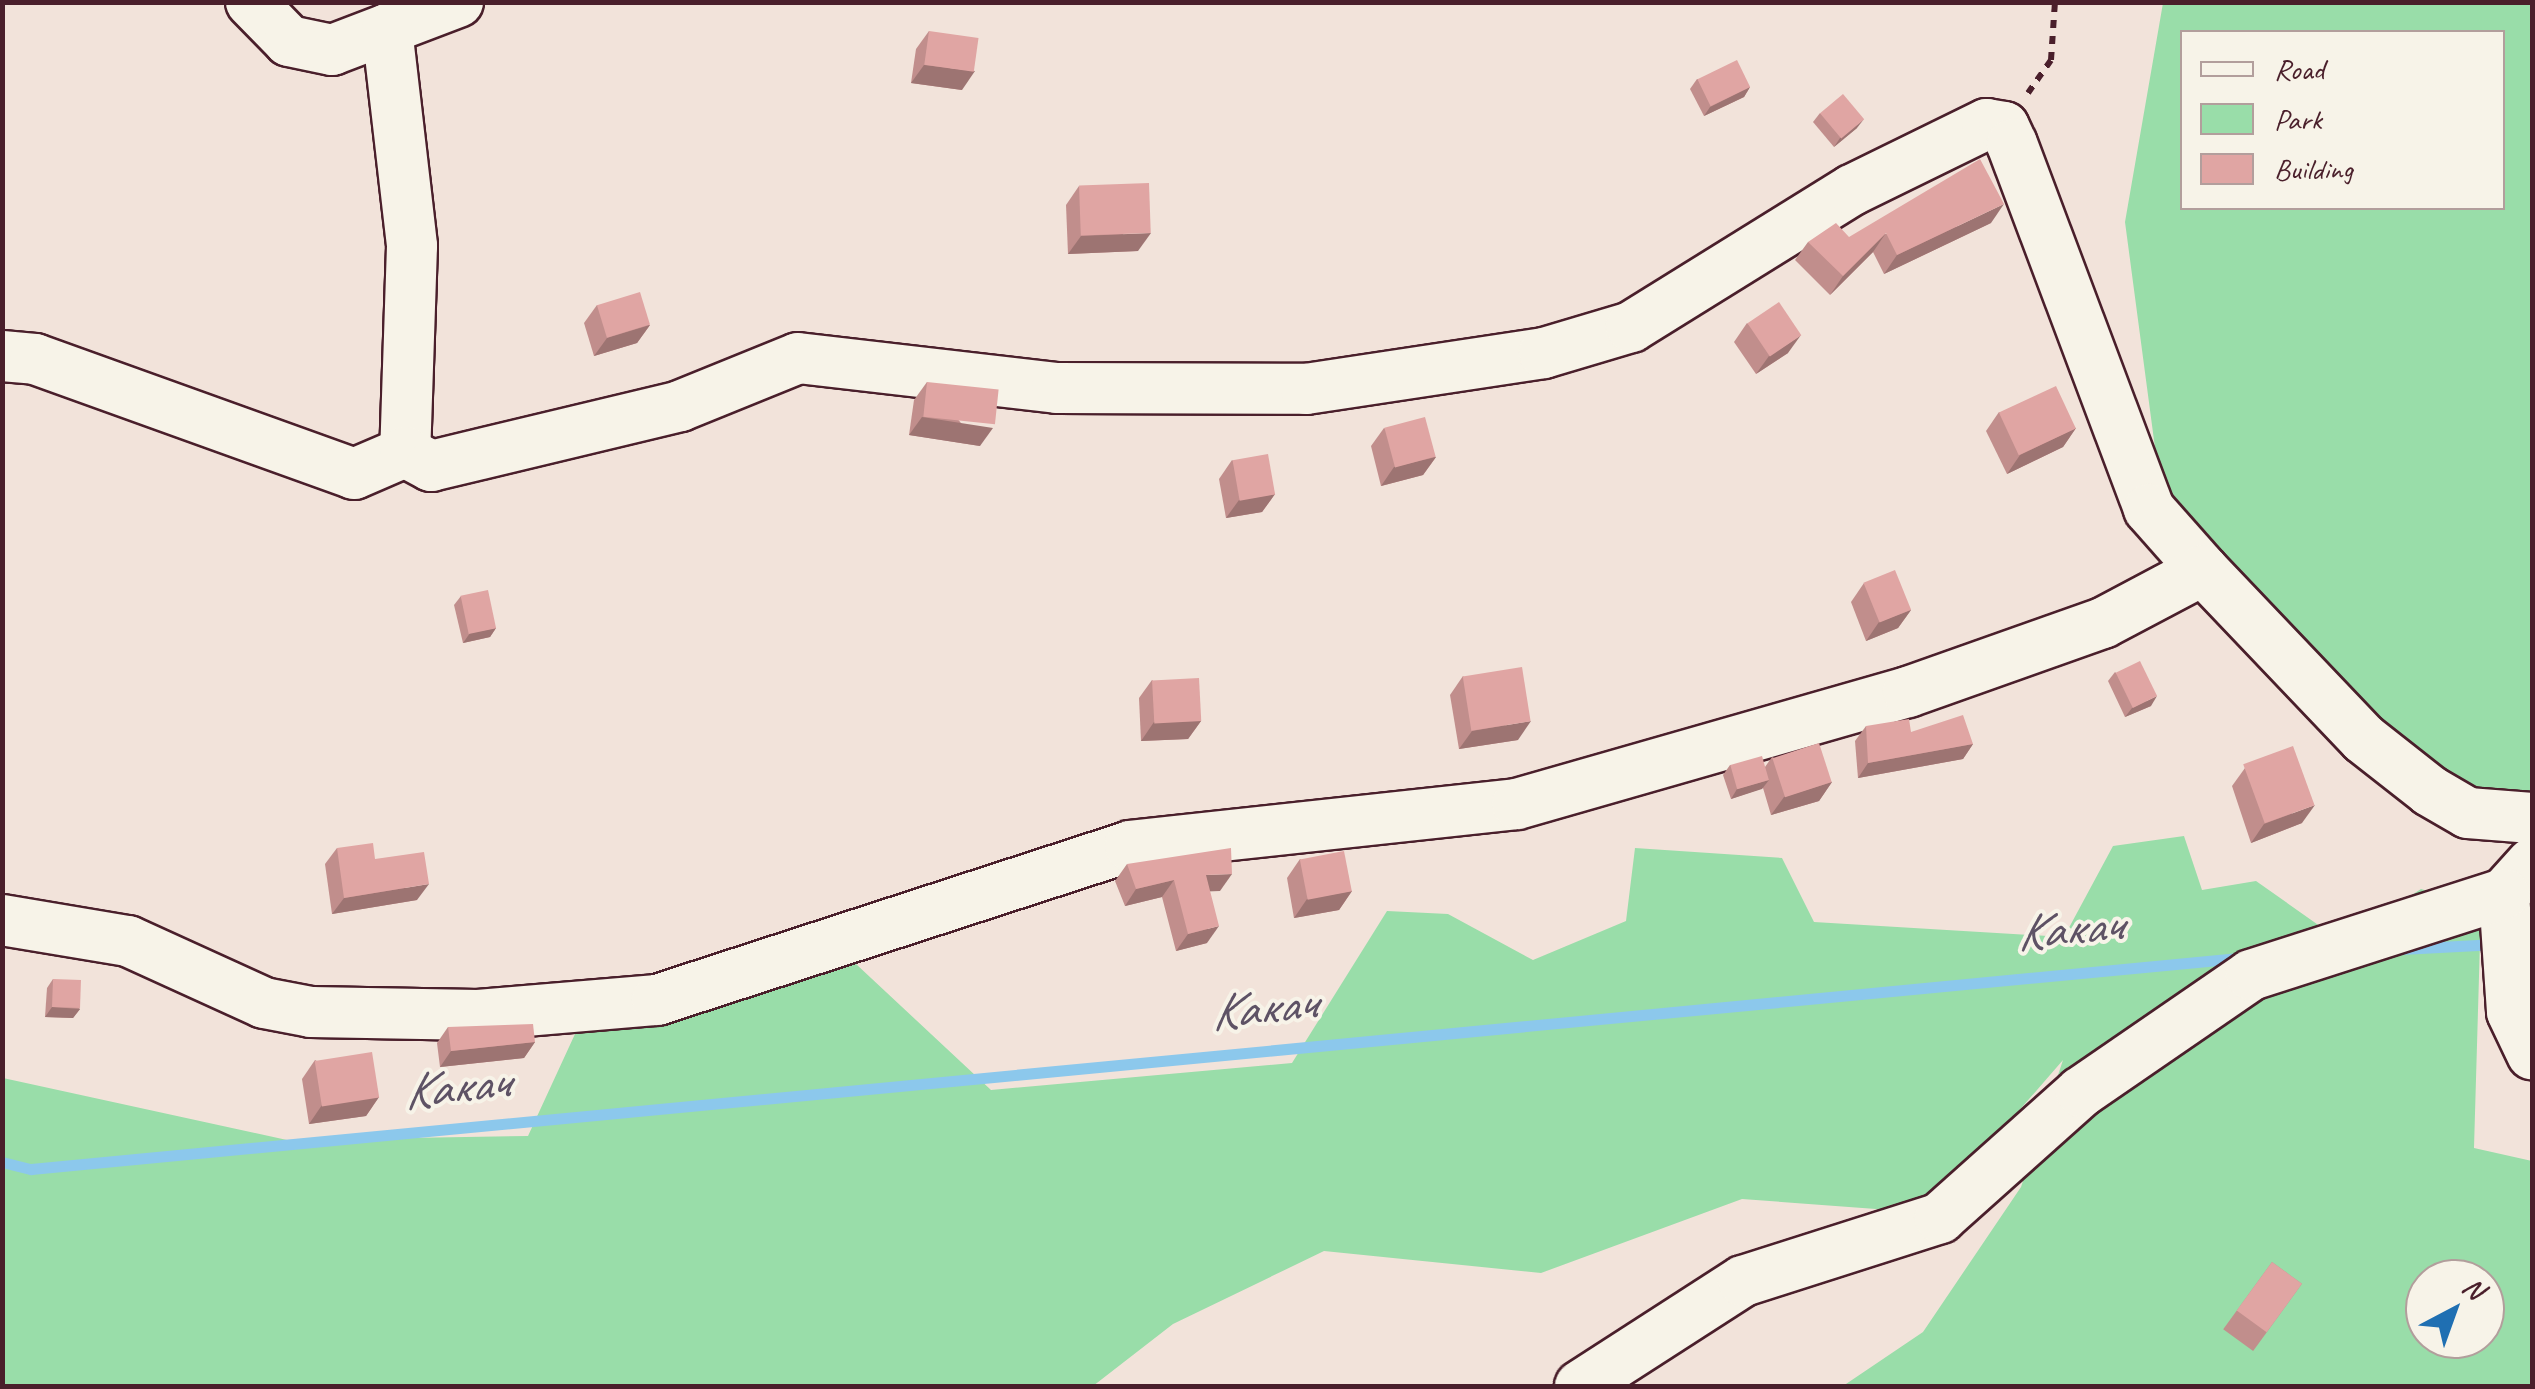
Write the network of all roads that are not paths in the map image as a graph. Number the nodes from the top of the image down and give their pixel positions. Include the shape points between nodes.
1 (251, 2) edge
2 (458, 2) edge
3 (387, 29) junction
4 (2, 356) edge
5 (405, 452) junction
6 (2203, 570) junction
7 (2532, 818) edge
8 (2513, 912) edge
9 (2, 920) edge
10 (2532, 1054) edge
11 (1580, 1386) edge

1 - 3 street via 289,41 332,50
2 - 3 street
3 - 5 street via 412,246
4 - 5 street via 354,474
5 - 6 street via 431,466 463,461 680,406 798,358 1057,388 1306,389 1544,354 1631,327 1852,190 1972,128 2004,127 2149,509
6 - 7 street via 2364,738 2430,791 2468,813
6 - 9 street via 2103,624 1908,692 1517,804 1130,846 657,1000 478,1015 311,1012 264,1003 128,941
8 - 10 street via 2512,1012
8 - 11 street via 2311,955 2251,975 2081,1092 1940,1218 1742,1281

